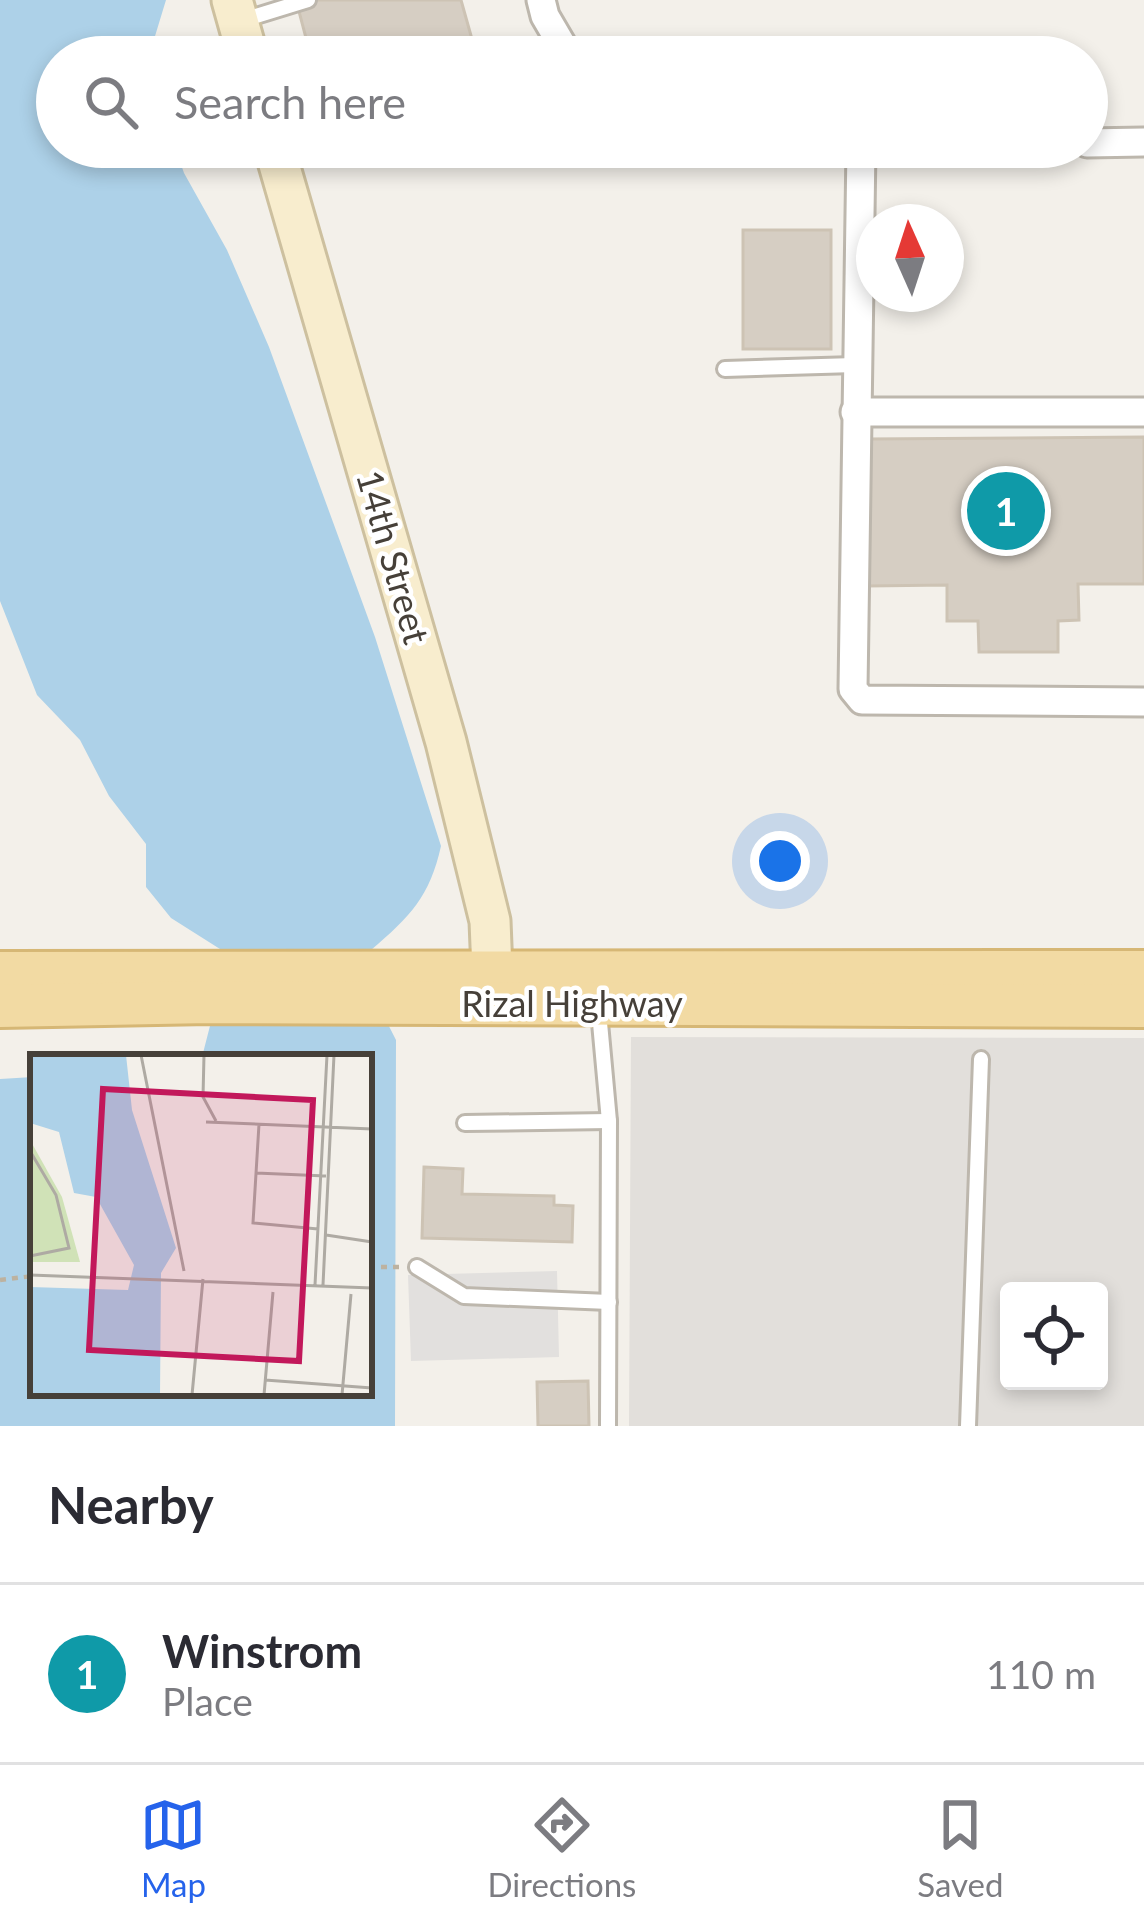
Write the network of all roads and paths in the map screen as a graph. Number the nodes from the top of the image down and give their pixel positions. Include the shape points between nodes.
1 (308, 0) edge
2 (541, 0) edge
3 (239, 26) edge
4 (557, 36) edge
5 (1144, 142) edge
6 (1108, 143) edge
7 (280, 168) edge
8 (860, 168) edge
9 (855, 365) junction
10 (725, 369) dead end
11 (855, 412) junction
12 (1144, 412) edge
13 (1144, 702) edge
14 (492, 971) junction
15 (1144, 972) edge
16 (0, 973) edge
17 (209, 987) junction
18 (382, 987) junction
19 (597, 1004) junction
20 (0, 1006) edge
21 (1144, 1006) edge
22 (981, 1059) dead end
23 (610, 1121) junction
24 (465, 1123) dead end
25 (372, 1267) edge
26 (417, 1267) joint
27 (30, 1276) edge
28 (0, 1280) edge
29 (608, 1302) junction
30 (608, 1426) edge
31 (968, 1426) edge

1 - 3 lane
2 - 4 street
5 - 6 street
7 - 14 main road, 14th Street via 446,742 490,921
8 - 9 street
9 - 10 lane
9 - 11 street
11 - 12 street
11 - 13 street via 851,675 862,700
14 - 15 main road, Rizal Highway
14 - 18 main road, Rizal Highway
16 - 17 main road, Rizal Highway
17 - 18 main road, Rizal Highway
17 - 20 main road, Rizal Highway
18 - 19 main road, Rizal Highway
19 - 21 main road, Rizal Highway
19 - 23 lane
22 - 31 lane
23 - 24 lane
23 - 29 lane
25 - 26 path
26 - 29 lane via 464,1296
27 - 28 path
29 - 30 lane

